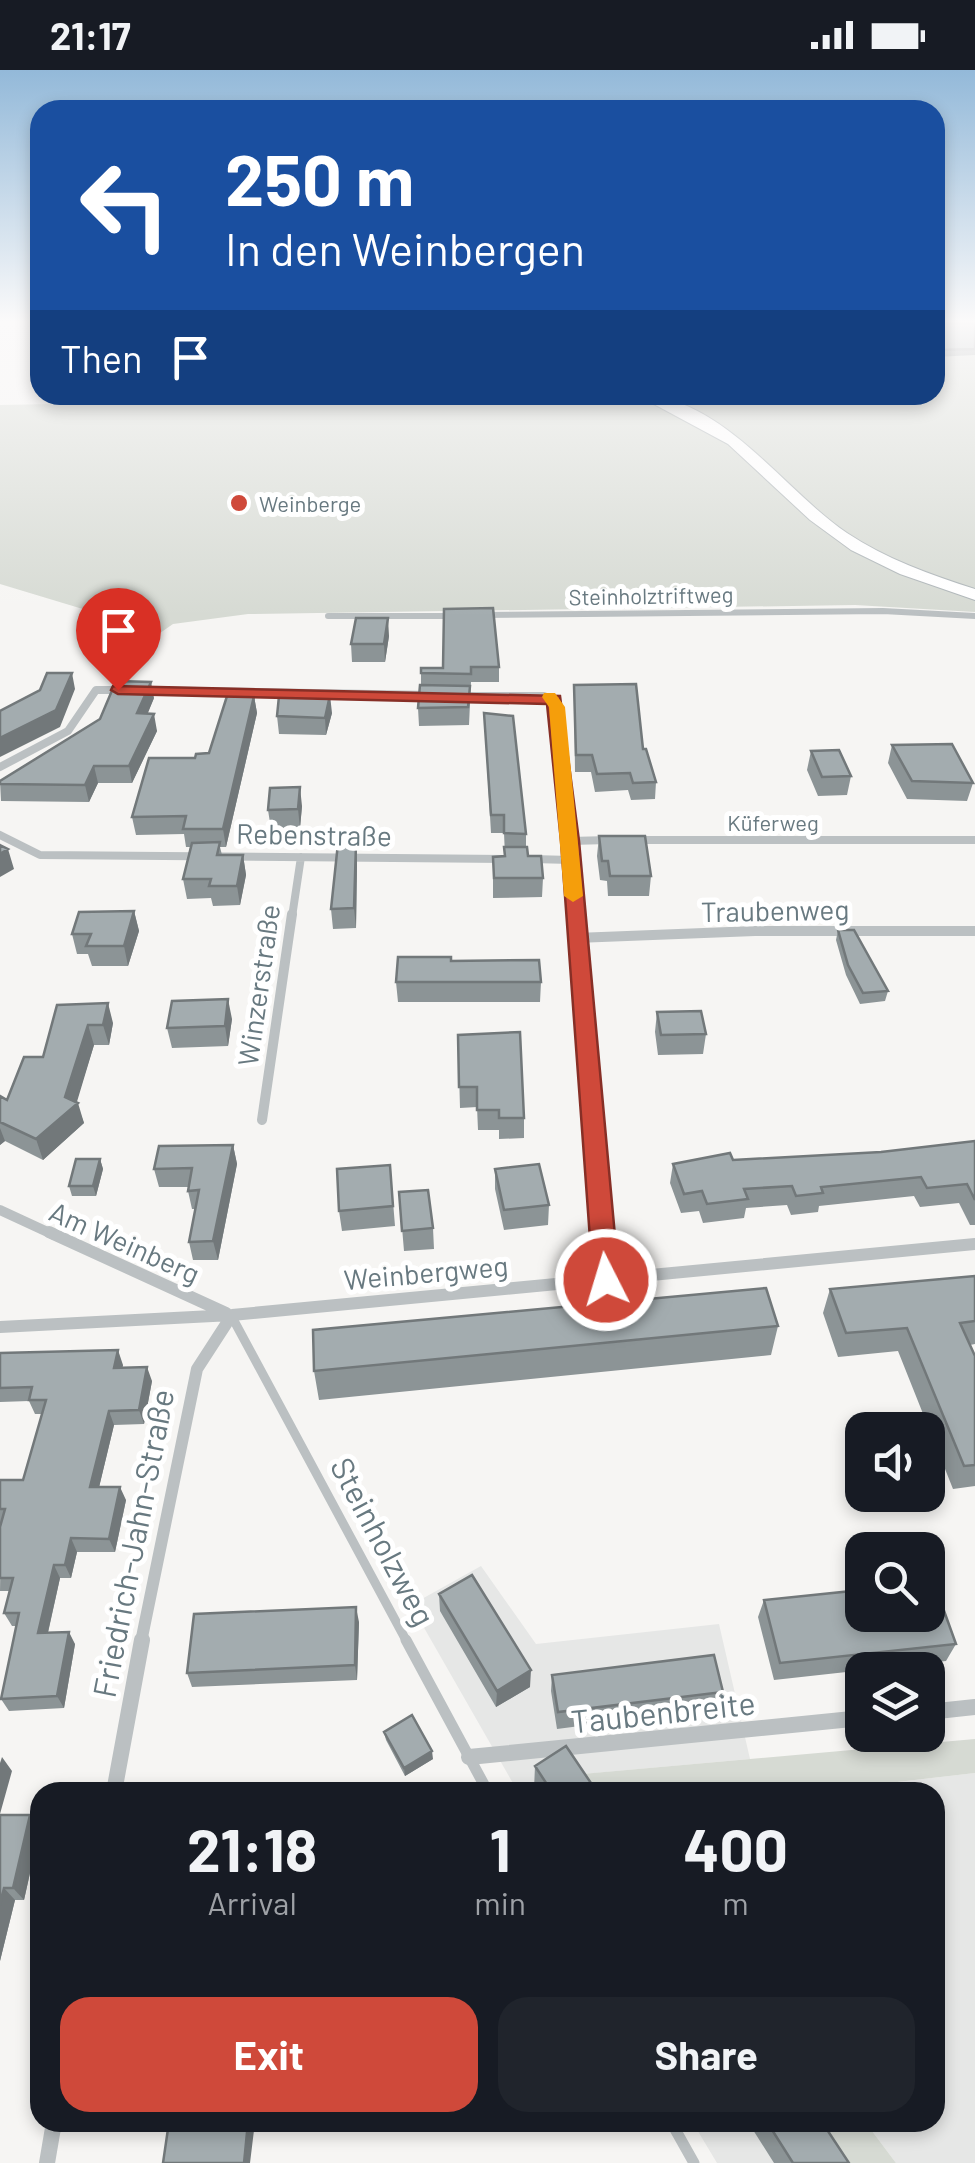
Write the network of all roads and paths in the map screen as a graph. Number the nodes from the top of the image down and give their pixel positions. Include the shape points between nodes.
1 (699, 421) edge
2 (975, 594) edge
3 (478, 615) edge
4 (328, 616) dead end
5 (460, 616) edge
6 (975, 616) edge
7 (0, 767) edge
8 (0, 835) edge
9 (975, 840) edge
10 (570, 841) junction
11 (302, 857) junction
12 (572, 860) junction
13 (975, 931) edge
14 (576, 938) junction
15 (262, 1120) dead end
16 (0, 1210) edge
17 (975, 1244) edge
18 (606, 1280) junction
19 (232, 1315) junction
20 (0, 1327) edge
21 (975, 1707) edge
22 (945, 1710) edge
23 (845, 1720) edge
24 (469, 1757) junction
25 (116, 1782) edge
26 (483, 1782) edge
27 (52, 2132) edge
28 (677, 2132) edge
29 (47, 2163) edge
30 (694, 2163) edge

1 - 2 main road via 738,444 843,538
3 - 6 street, Steinholztriftweg
4 - 5 street
7 - 10 street via 68,731 96,690 550,697 556,703
8 - 11 street, Rebenstraße via 40,855
9 - 10 street, Küferweg
10 - 12 street
11 - 12 street, Rebenstraße
11 - 15 street, Winzerstraße
12 - 14 street
13 - 14 street, Traubenweg
14 - 18 street
16 - 19 street, Am Weinberg
17 - 18 street, Weinbergweg
18 - 19 street, Weinbergweg
19 - 20 street, Weinbergweg
19 - 24 lane, Steinholzweg
19 - 25 street, Friedrich-Jahn-Straße via 197,1369
21 - 22 street
23 - 24 street, Taubenbreite
24 - 26 lane, Steinholzweg
27 - 29 street
28 - 30 lane

